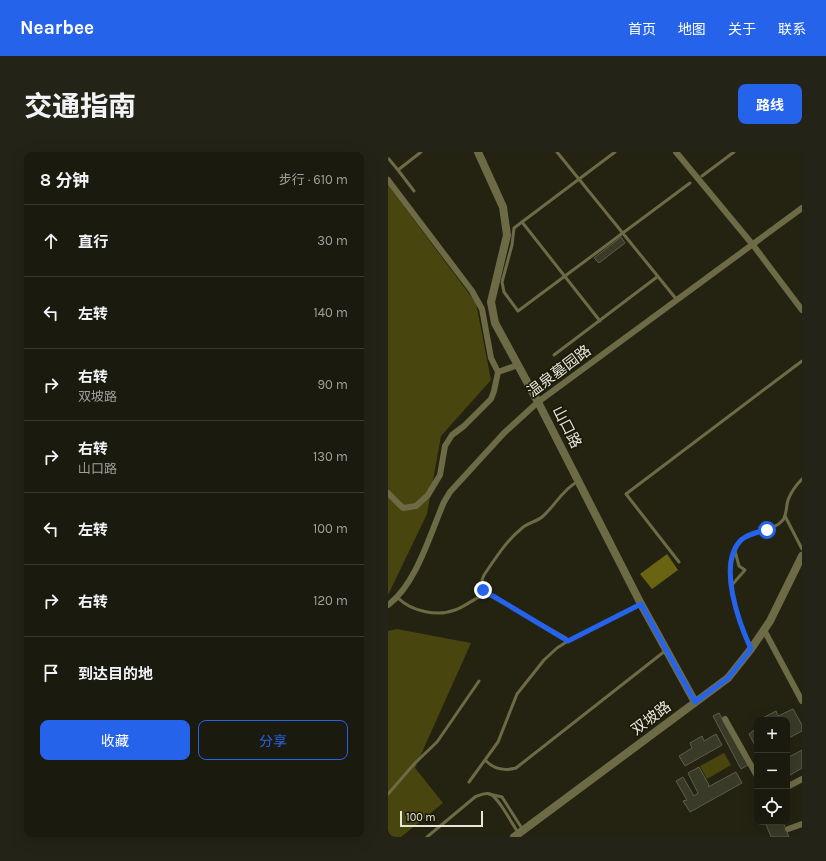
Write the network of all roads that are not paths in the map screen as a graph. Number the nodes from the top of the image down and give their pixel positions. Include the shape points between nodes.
1 (421, 152) edge
2 (478, 152) edge
3 (557, 152) edge
4 (615, 152) edge
5 (676, 152) edge
6 (734, 152) edge
7 (388, 158) edge
8 (398, 170) junction
9 (702, 176) dead end
10 (579, 179) junction
11 (388, 180) edge
12 (690, 183) dead end
13 (414, 191) dead end
14 (802, 208) edge
15 (522, 222) junction
16 (622, 232) junction
17 (753, 245) junction
18 (565, 276) junction
19 (658, 277) junction
20 (677, 300) junction
21 (802, 310) edge
22 (600, 320) junction
23 (554, 355) dead end
24 (802, 361) edge
25 (518, 365) junction
26 (498, 372) junction
27 (538, 402) junction
28 (802, 480) edge
29 (579, 482) junction
30 (388, 493) edge
31 (785, 516) junction
32 (802, 549) edge
33 (735, 552) junction
34 (802, 556) edge
35 (679, 562) dead end
36 (732, 586) junction
37 (486, 594) junction
38 (398, 598) junction
39 (641, 604) junction
40 (388, 605) edge
41 (764, 630) junction
42 (568, 641) junction
43 (751, 649) junction
44 (666, 650) junction
45 (479, 681) dead end
46 (802, 701) edge
47 (695, 702) junction
48 (725, 720) dead end
49 (486, 761) junction
50 (754, 771) edge
51 (802, 779) edge
52 (469, 782) dead end
53 (790, 785) edge
54 (388, 794) edge
55 (489, 794) junction
56 (802, 824) edge
57 (788, 829) dead end
58 (518, 835) edge
59 (427, 837) edge

1 - 8 lane
2 - 25 street, 山口路 via 503,207 507,234 491,302 495,323
3 - 10 lane
4 - 10 lane
5 - 17 street
6 - 9 lane
7 - 8 lane
8 - 13 lane
10 - 15 lane
10 - 16 lane
11 - 26 street via 472,290 482,309 492,358
12 - 16 lane
14 - 17 street, 温泉墓园路
15 - 18 lane
15 - 18 lane via 514,228 502,282 504,292 518,311
16 - 18 lane
16 - 19 lane
17 - 20 street, 温泉墓园路
17 - 21 street
18 - 22 lane
19 - 20 lane
19 - 22 lane
20 - 27 street, 温泉墓园路
22 - 23 lane
24 - 35 lane via 626,494
25 - 26 street
25 - 27 street, 山口路
26 - 30 street via 491,399 452,435 445,446 440,475 428,495 416,506 403,508
27 - 29 street, 山口路
27 - 38 street, 温泉墓园路 via 504,433 450,492 409,584
28 - 31 lane via 796,485 788,500
29 - 37 lane via 571,485 543,517 515,533 484,575 482,580
29 - 39 street, 山口路
31 - 32 lane
31 - 33 lane via 782,521 767,530 746,536
33 - 36 lane via 730,576
33 - 36 lane via 739,566 745,570
34 - 41 street, 双坡路
36 - 43 lane via 744,635
37 - 38 lane via 454,611 418,611
37 - 42 lane
38 - 40 street, 温泉墓园路
39 - 42 lane
39 - 44 street, 山口路
41 - 43 street, 双坡路
41 - 46 street
42 - 49 lane via 544,660 517,694 507,723
43 - 47 street, 双坡路 via 728,678
44 - 47 street, 山口路
44 - 49 lane via 516,768 497,768
45 - 54 lane via 437,742
47 - 58 street, 双坡路
48 - 50 street
49 - 52 lane
51 - 53 street
55 - 58 lane via 500,804
55 - 58 lane via 502,798
55 - 59 lane via 483,793 475,797
56 - 57 street

